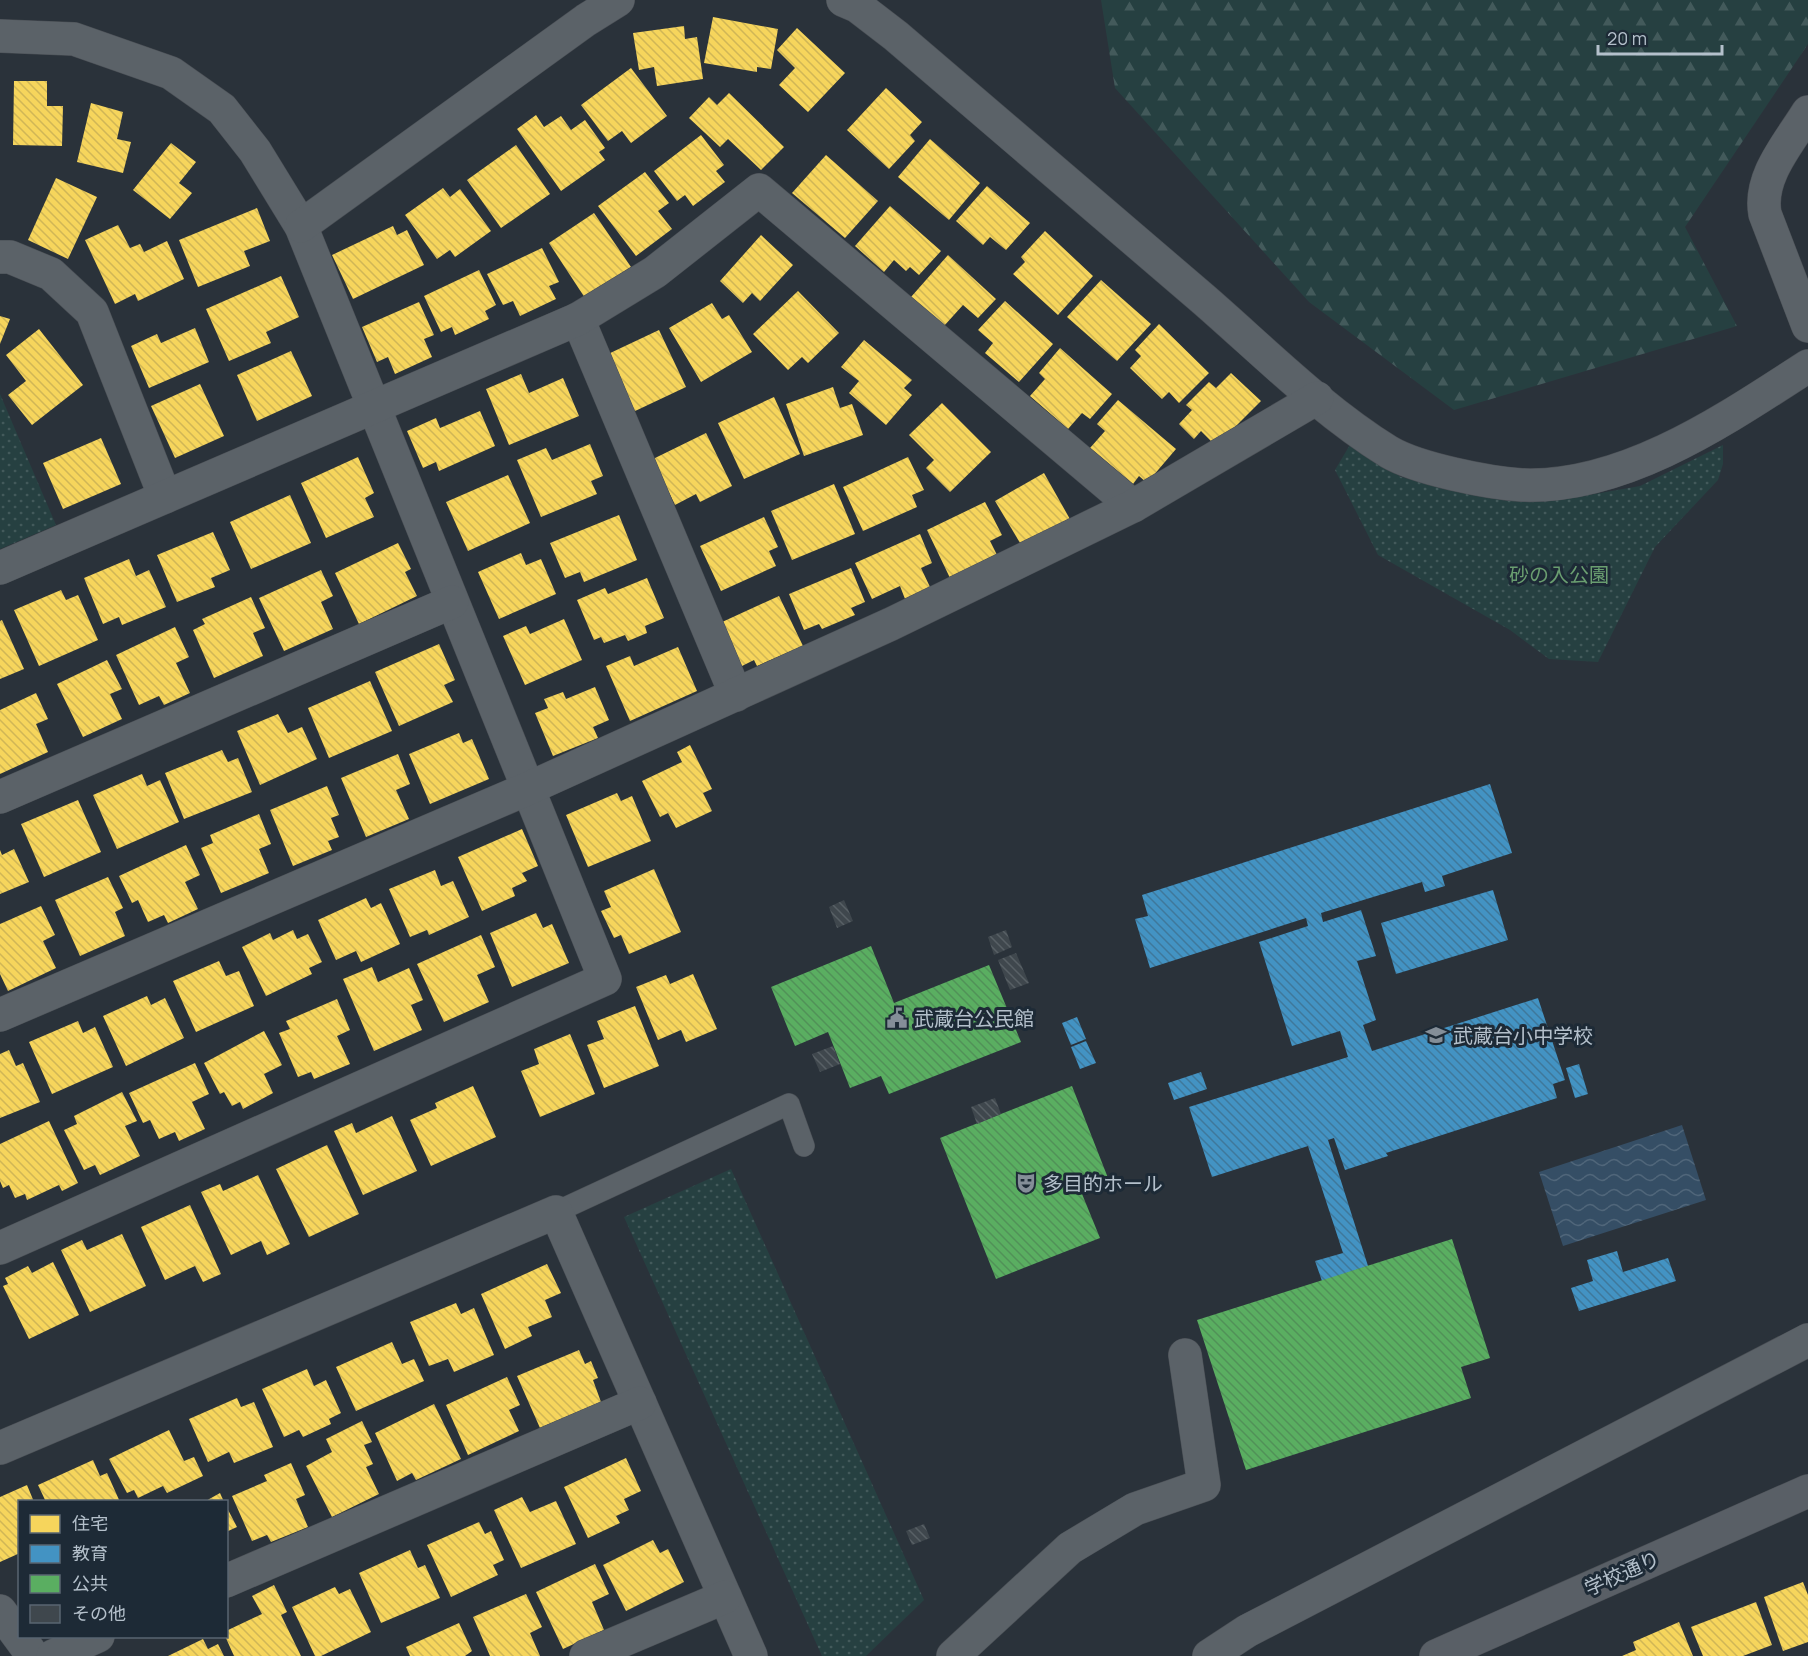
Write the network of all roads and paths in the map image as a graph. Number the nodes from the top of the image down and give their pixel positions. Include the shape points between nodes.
1 (618, 0) edge
2 (843, 0) edge
3 (0, 36) edge
4 (1808, 112) edge
5 (301, 226) junction
6 (0, 257) edge
7 (578, 319) junction
8 (1808, 326) edge
9 (1808, 366) edge
10 (1317, 398) junction
11 (372, 407) junction
12 (165, 497) junction
13 (1133, 506) junction
14 (0, 568) edge
15 (452, 602) junction
16 (736, 695) junction
17 (527, 789) junction
18 (0, 797) edge
19 (0, 1015) edge
20 (804, 1146) dead end
21 (556, 1212) junction
22 (0, 1248) edge
23 (1808, 1340) edge
24 (1185, 1355) dead end
25 (640, 1403) junction
26 (0, 1448) edge
27 (1808, 1491) edge
28 (228, 1580) edge
29 (725, 1597) junction
30 (0, 1611) edge
31 (18, 1636) edge
32 (20, 1638) edge
33 (94, 1638) edge
34 (33, 1656) edge
35 (53, 1656) edge
36 (586, 1656) edge
37 (751, 1656) edge
38 (953, 1656) edge
39 (1209, 1656) edge
40 (1436, 1656) edge

1 - 5 street
2 - 10 street via 896,36
3 - 5 street via 74,39 171,73 222,110 255,151
4 - 8 street via 1766,181 1762,198
5 - 11 street
6 - 12 street via 10,257 51,274 92,312
7 - 11 street
7 - 13 street via 655,272 759,190
7 - 16 street
9 - 10 street via 1714,426 1628,465 1579,479 1524,485 1462,477 1391,453
10 - 13 street
11 - 12 street
11 - 15 street
12 - 14 street
13 - 16 street
15 - 17 street
15 - 18 street
16 - 17 street
17 - 19 street
17 - 22 street via 604,979
20 - 21 lane via 789,1104
21 - 25 street
21 - 26 street
23 - 39 street via 1247,1631
24 - 38 street via 1204,1485 1135,1509 1070,1548
25 - 28 street
25 - 29 street
27 - 40 street, 学校通り
29 - 36 street
29 - 37 street
30 - 31 street
32 - 34 street
33 - 35 street

